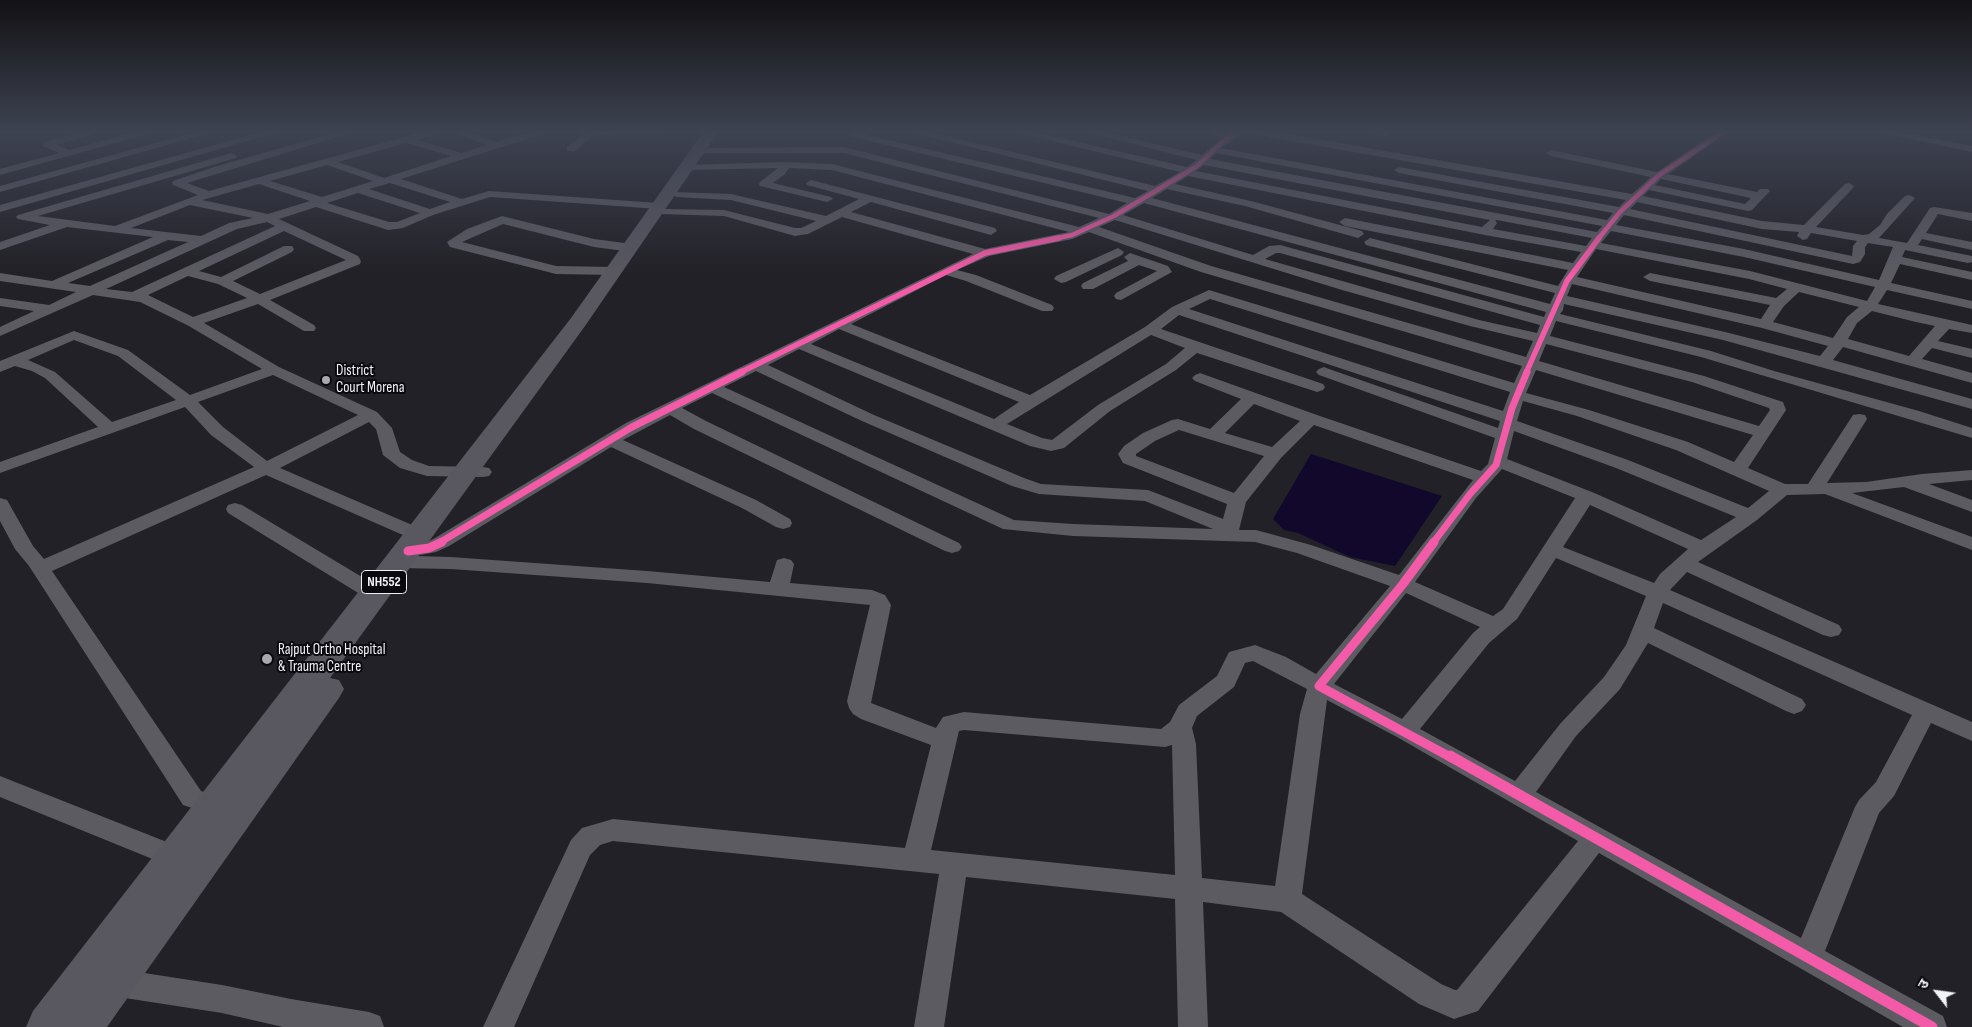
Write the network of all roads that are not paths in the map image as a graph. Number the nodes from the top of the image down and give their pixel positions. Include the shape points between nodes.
1 (34, 179) edge
2 (75, 179) edge
3 (103, 179) edge
4 (151, 179) edge
5 (190, 179) edge
6 (252, 179) edge
7 (266, 179) edge
8 (383, 179) edge
9 (389, 179) edge
10 (606, 179) edge
11 (683, 179) edge
12 (684, 179) edge
13 (699, 179) edge
14 (708, 179) edge
15 (772, 179) edge
16 (791, 179) edge
17 (878, 179) edge
18 (960, 179) edge
19 (1047, 179) edge
20 (1106, 179) edge
21 (1138, 179) edge
22 (1176, 179) edge
23 (1221, 179) edge
24 (1350, 179) edge
25 (1381, 179) edge
26 (1446, 179) edge
27 (1515, 179) edge
28 (1517, 179) edge
29 (1561, 179) edge
30 (1565, 179) edge
31 (1674, 179) edge
32 (386, 180) junction
33 (259, 181) junction
34 (63, 182) junction
35 (811, 183) junction
36 (1129, 184) junction
37 (78, 186) junction
38 (1849, 186) dead end
39 (0, 188) edge
40 (1161, 188) junction
41 (356, 189) junction
42 (1508, 190) junction
43 (793, 191) junction
44 (105, 192) junction
45 (209, 195) junction
46 (780, 197) dead end
47 (1909, 198) dead end
48 (829, 199) dead end
49 (869, 199) junction
50 (0, 200) edge
51 (1140, 200) junction
52 (189, 201) junction
53 (319, 202) junction
54 (461, 202) junction
55 (1502, 204) junction
56 (1361, 208) junction
57 (1748, 208) junction
58 (0, 211) edge
59 (428, 212) junction
60 (840, 213) junction
61 (1495, 216) junction
62 (22, 217) junction
63 (1112, 217) junction
64 (1972, 217) edge
65 (269, 218) junction
66 (828, 220) junction
67 (1738, 220) junction
68 (1930, 220) junction
69 (1431, 222) junction
70 (64, 224) junction
71 (285, 226) junction
72 (1341, 226) junction
73 (1955, 226) dead end
74 (1807, 229) junction
75 (114, 230) junction
76 (991, 231) dead end
77 (1080, 231) junction
78 (1485, 232) junction
79 (1728, 234) junction
80 (1918, 235) junction
81 (165, 236) junction
82 (1418, 237) junction
83 (1866, 238) junction
84 (203, 240) junction
85 (1370, 240) joint
86 (1316, 245) junction
87 (0, 246) edge
88 (1469, 246) junction
89 (1905, 246) junction
90 (632, 248) junction
91 (288, 249) dead end
92 (1798, 249) junction
93 (1406, 251) junction
94 (1118, 252) junction
95 (985, 253) junction
96 (1970, 253) edge
97 (1593, 254) junction
98 (1662, 257) junction
99 (1895, 259) junction
100 (1139, 260) junction
101 (1254, 260) junction
102 (1449, 262) junction
103 (1392, 265) junction
104 (615, 271) junction
105 (945, 271) junction
106 (187, 272) junction
107 (1368, 273) junction
108 (1972, 276) edge
109 (0, 277) edge
110 (1650, 277) junction
111 (1061, 279) dead end
112 (223, 280) junction
113 (1885, 280) junction
114 (55, 284) junction
115 (1088, 286) dead end
116 (1797, 286) junction
117 (1347, 287) junction
118 (93, 290) junction
119 (1635, 294) junction
120 (1972, 294) edge
121 (133, 296) junction
122 (1121, 296) dead end
123 (259, 299) junction
124 (1327, 303) junction
125 (1779, 303) junction
126 (3, 304) edge
127 (1871, 305) junction
128 (1972, 305) edge
129 (1047, 308) dead end
130 (49, 309) junction
131 (1177, 310) junction
132 (192, 322) junction
133 (1301, 323) junction
134 (839, 324) junction
135 (1764, 324) junction
136 (1944, 324) junction
137 (309, 328) dead end
138 (1150, 330) junction
139 (1972, 330) edge
140 (0, 332) edge
141 (1272, 341) junction
142 (1838, 342) junction
143 (1928, 342) junction
144 (799, 344) junction
145 (1195, 347) junction
146 (1972, 354) edge
147 (1238, 360) junction
148 (1912, 361) junction
149 (1824, 362) junction
150 (7, 364) edge
151 (1532, 364) junction
152 (756, 365) junction
153 (1305, 365) dead end
154 (274, 370) junction
155 (1200, 378) dead end
156 (1972, 378) edge
157 (1317, 387) dead end
158 (711, 388) junction
159 (1518, 393) junction
160 (1252, 397) junction
161 (188, 401) junction
162 (1031, 401) junction
163 (1972, 404) edge
164 (670, 408) junction
165 (371, 415) junction
166 (1311, 419) junction
167 (1859, 419) dead end
168 (995, 425) junction
169 (1507, 426) junction
170 (109, 429) junction
171 (1764, 433) junction
172 (1972, 433) edge
173 (1214, 434) junction
174 (610, 440) junction
175 (1275, 454) junction
176 (0, 468) edge
177 (266, 468) junction
178 (1491, 470) junction
179 (1738, 470) junction
180 (475, 472) junction
181 (1972, 475) edge
182 (1905, 481) junction
183 (1819, 489) junction
184 (1782, 490) junction
185 (1586, 496) junction
186 (1237, 502) junction
187 (0, 504) edge
188 (1972, 506) edge
189 (236, 509) dead end
190 (1750, 516) junction
191 (783, 523) dead end
192 (1229, 532) junction
193 (1972, 544) edge
194 (952, 547) dead end
195 (1703, 548) junction
196 (1551, 549) junction
197 (414, 552) junction
198 (1684, 563) junction
199 (784, 564) dead end
200 (40, 569) junction
201 (1403, 584) junction
202 (778, 589) junction
203 (1658, 593) junction
204 (374, 594) junction
205 (1496, 626) junction
206 (1831, 630) dead end
207 (1642, 631) junction
208 (1319, 686) junction
209 (1794, 705) dead end
210 (1926, 711) junction
211 (1180, 728) junction
212 (1405, 731) junction
213 (1972, 732) edge
214 (944, 740) junction
215 (0, 786) edge
216 (1519, 795) junction
217 (216, 806) junction
218 (1596, 838) junction
219 (177, 858) junction
220 (915, 860) junction
221 (954, 864) junction
222 (1188, 889) junction
223 (1287, 900) junction
224 (1808, 957) junction
225 (100, 980) junction
226 (49, 1027) edge
227 (80, 1027) edge
228 (369, 1027) edge
229 (498, 1027) edge
230 (929, 1027) edge
231 (1193, 1027) edge
232 (1932, 1027) edge

1 - 39 street
2 - 34 street
3 - 37 street
4 - 44 street
5 - 45 street via 177,183
6 - 33 street
7 - 33 street
8 - 32 street
9 - 32 street
10 - 54 street via 489,194
11 - 90 highway, NH552
12 - 180 highway, NH552 via 541,392
13 - 66 street via 724,213 795,232
14 - 66 street via 740,199
15 - 43 street via 764,184
16 - 35 street
17 - 77 street
18 - 63 street
19 - 51 street
20 - 36 street
21 - 36 street
22 - 40 street
23 - 56 street
24 - 61 street
25 - 55 street
26 - 42 street
27 - 42 street
28 - 97 street
29 - 97 street
30 - 97 street
31 - 97 street
32 - 41 street
32 - 54 street
33 - 45 street
33 - 53 street
34 - 37 street
34 - 50 street
35 - 43 street
35 - 49 street
36 - 40 street
37 - 44 street
37 - 58 street
38 - 74 street
40 - 51 street
40 - 72 street via 1247,203
41 - 53 street
41 - 59 street
42 - 55 street
42 - 97 street
43 - 46 street
43 - 48 street
44 - 62 street
45 - 52 street
47 - 83 street via 1884,227 1873,237
49 - 60 street
49 - 76 street
51 - 63 street
51 - 86 street
52 - 65 street
52 - 75 street
53 - 59 street via 388,226 399,225
53 - 65 street
54 - 59 street
55 - 61 street
55 - 97 street
56 - 69 street
56 - 72 street
57 - 67 street
57 - 97 street
57 - 97 street via 1762,194
58 - 62 street
60 - 66 street
60 - 95 street
61 - 78 street
61 - 97 street
62 - 70 street
63 - 77 street
63 - 101 street
64 - 68 street via 1934,210
65 - 71 street
65 - 84 street via 233,226
67 - 74 street
67 - 79 street
67 - 97 street
68 - 73 street
68 - 80 street
69 - 78 street
69 - 82 street
70 - 75 street
70 - 87 street
71 - 106 street
71 - 123 street via 355,262
72 - 82 street
72 - 85 street
72 - 86 street
74 - 83 street
74 - 92 street
75 - 81 street
77 - 94 street
77 - 95 street
77 - 124 street
78 - 88 street
78 - 97 street
79 - 92 street
79 - 97 street
80 - 89 street
80 - 96 street
81 - 84 street
81 - 114 street
82 - 88 street
82 - 93 street
83 - 89 street
83 - 92 street via 1859,246 1856,259
84 - 118 street
85 - 93 street
86 - 103 street
88 - 97 street
88 - 102 street
89 - 96 street
89 - 99 street
90 - 104 highway, NH552
90 - 104 street via 577,240 506,221 496,222 454,242 556,270
91 - 112 street
93 - 102 street
93 - 103 street
94 - 100 street
94 - 111 street
95 - 105 street
97 - 98 street
97 - 102 street
97 - 103 street
97 - 107 street
97 - 113 street via 1744,253
97 - 117 street
97 - 119 street
97 - 149 street via 1725,336
97 - 151 street
97 - 171 street via 1605,354 1777,405 1778,410
97 - 172 street via 1706,354
98 - 110 street
98 - 116 street
99 - 108 street
99 - 113 street
100 - 115 street
100 - 122 street via 1165,272
101 - 107 street via 1273,249 1280,249
101 - 117 street
104 - 180 highway, NH552
105 - 129 street
105 - 134 street
106 - 112 street
106 - 121 street
107 - 117 street
109 - 114 street
110 - 119 street
110 - 125 street
112 - 123 street
113 - 120 street
113 - 127 street
113 - 128 street
114 - 118 street
116 - 125 street
116 - 127 street
117 - 124 street
118 - 121 street
118 - 130 street
119 - 135 street
121 - 132 street
123 - 132 street
123 - 137 street
124 - 133 street
124 - 151 street
125 - 135 street
126 - 130 street
127 - 136 street
127 - 142 street via 1852,320
130 - 140 street
131 - 133 street via 1209,294
131 - 138 street
131 - 141 street
132 - 154 street
133 - 141 street
133 - 159 street
134 - 144 street
134 - 162 street
135 - 142 street
136 - 139 street
136 - 143 street
138 - 145 street
138 - 162 street
141 - 147 street
141 - 169 street
142 - 148 street
142 - 149 street
143 - 146 street
143 - 148 street
144 - 152 street
144 - 168 street
145 - 147 street
145 - 168 street via 1171,367 1104,408 1058,444 1044,445
147 - 157 street
148 - 156 street
149 - 163 street
150 - 161 street via 74,334 123,353
150 - 170 street via 37,368 50,375
151 - 159 street
151 - 171 street
152 - 158 street
152 - 192 street via 868,418 1018,482 1039,489 1148,496
153 - 169 street
154 - 161 street
154 - 165 street
155 - 160 street
158 - 164 street
158 - 192 street via 1010,525
159 - 169 street
159 - 179 street via 1682,446
160 - 166 street
160 - 173 street
161 - 170 street
161 - 177 street via 217,431
162 - 168 street
164 - 174 street
164 - 194 street
165 - 177 street
165 - 180 street via 384,428 392,455 406,464 427,471
166 - 175 street
166 - 178 street
167 - 183 street
169 - 178 street
169 - 190 street via 1622,464
170 - 176 street
171 - 179 street
173 - 175 street
173 - 186 street via 1185,425 1173,425 1149,437 1127,454 1130,459
174 - 191 street
174 - 197 street via 452,537
175 - 186 street
177 - 197 street
177 - 200 street
178 - 185 street
178 - 201 street
179 - 184 street
180 - 197 highway, NH552
181 - 182 street
182 - 183 street
182 - 188 street
183 - 184 street
183 - 193 street
184 - 190 street
185 - 195 street
185 - 196 street
186 - 192 street
187 - 200 street
189 - 204 street
190 - 195 street
192 - 201 street via 1304,549
195 - 198 street
196 - 203 street
196 - 205 street via 1510,614
197 - 202 street
197 - 204 highway, NH552
197 - 225 highway, NH552
198 - 203 street
198 - 206 street
199 - 202 street
200 - 217 street via 192,798
201 - 205 street
201 - 208 street
202 - 214 street via 878,600 881,605 859,701 861,708
203 - 207 street
203 - 210 street
204 - 217 highway, NH552
205 - 212 street via 1481,638
207 - 209 street
207 - 216 street via 1612,684 1568,730
208 - 211 street via 1255,653 1237,657 1226,682 1187,711
208 - 212 street
208 - 223 street via 1312,714
210 - 213 street
210 - 224 street via 1885,789 1868,807
211 - 214 street via 1165,738 964,721 951,723
211 - 222 street via 1184,744
212 - 216 street
214 - 220 street
215 - 219 street
216 - 218 street
217 - 219 highway, NH552
218 - 223 street via 1467,1001 1454,1004 1430,994
218 - 224 street
219 - 225 highway, NH552
220 - 221 street
220 - 229 street via 613,830 590,836 580,848
221 - 222 street
221 - 230 street
222 - 223 street
222 - 231 street
224 - 232 street
225 - 226 highway, NH552
225 - 227 highway, NH552
225 - 228 street

